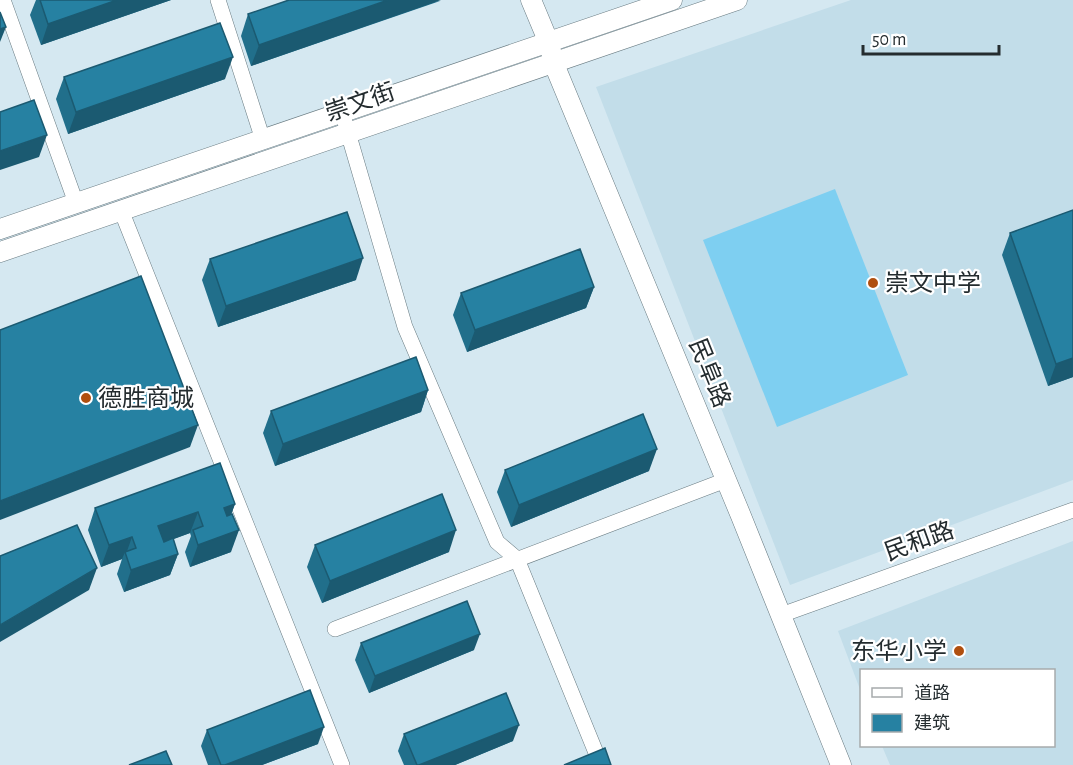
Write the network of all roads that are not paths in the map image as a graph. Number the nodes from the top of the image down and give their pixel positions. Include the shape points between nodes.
1 (3, 0) edge
2 (218, 0) edge
3 (531, 0) edge
4 (672, 0) edge
5 (737, 0) edge
6 (549, 43) junction
7 (554, 64) junction
8 (342, 112) junction
9 (349, 133) junction
10 (263, 140) junction
11 (76, 203) junction
12 (121, 210) junction
13 (0, 229) edge
14 (0, 252) edge
15 (726, 480) junction
16 (1073, 510) edge
17 (517, 559) junction
18 (781, 615) junction
19 (336, 629) dead end
20 (342, 765) edge
21 (602, 765) edge
22 (841, 765) edge

1 - 11 street
2 - 10 street
3 - 6 street, 民阜路
4 - 6 street, 崇文街
5 - 7 street, 崇文街
6 - 7 street, 民阜路
6 - 8 street, 崇文街
7 - 9 street, 崇文街
7 - 15 street, 民阜路
8 - 9 street
8 - 10 street, 崇文街
9 - 12 street, 崇文街
9 - 17 street via 405,327 497,542
10 - 11 street, 崇文街
11 - 13 street, 崇文街
12 - 14 street, 崇文街
12 - 20 street
15 - 17 street
15 - 18 street, 民阜路
16 - 18 street, 民和路
17 - 19 street
17 - 21 street
18 - 22 street, 民阜路

